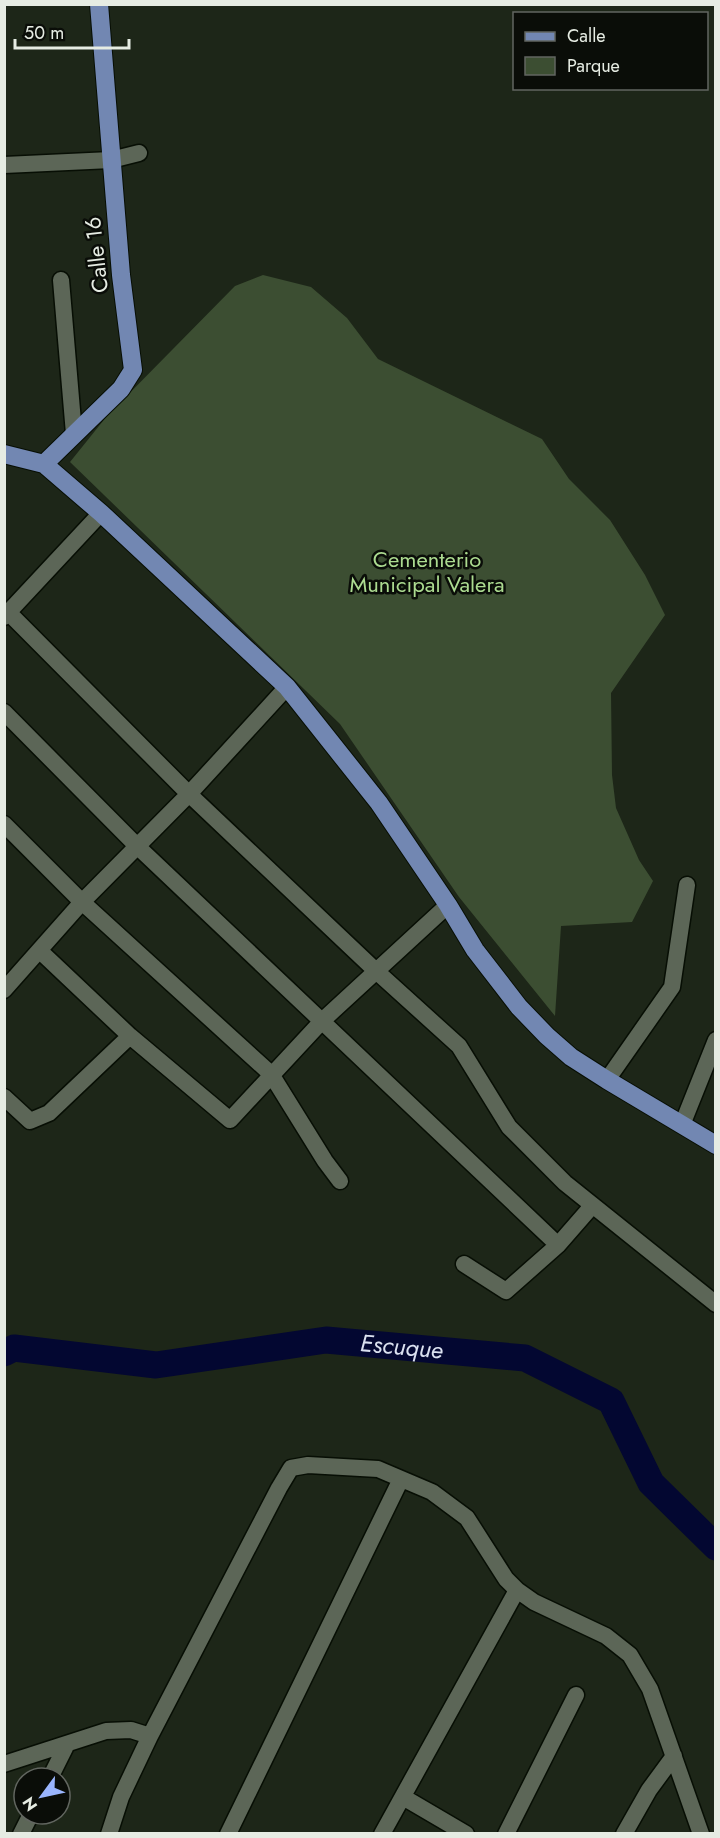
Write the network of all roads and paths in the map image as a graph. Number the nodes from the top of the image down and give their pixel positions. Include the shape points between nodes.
1 (99, 4) edge
2 (139, 153) dead end
3 (111, 160) junction
4 (4, 165) edge
5 (61, 280) dead end
6 (74, 434) junction
7 (4, 454) edge
8 (44, 464) junction
9 (101, 513) junction
10 (7, 615) edge
11 (287, 687) junction
12 (4, 712) edge
13 (189, 794) junction
14 (4, 824) edge
15 (138, 847) junction
16 (687, 885) dead end
17 (82, 902) junction
18 (448, 905) junction
19 (40, 951) junction
20 (375, 970) junction
21 (4, 990) edge
22 (322, 1021) junction
23 (130, 1036) junction
24 (716, 1040) edge
25 (271, 1074) junction
26 (607, 1080) junction
27 (4, 1097) edge
28 (681, 1125) junction
29 (716, 1144) edge
30 (340, 1181) dead end
31 (592, 1206) junction
32 (558, 1245) junction
33 (464, 1264) dead end
34 (716, 1305) edge
35 (401, 1479) junction
36 (517, 1590) junction
37 (576, 1695) dead end
38 (150, 1736) junction
39 (66, 1746) junction
40 (674, 1755) junction
41 (4, 1764) edge
42 (56, 1766) edge
43 (402, 1797) junction
44 (109, 1833) edge
45 (228, 1833) edge
46 (382, 1833) edge
47 (466, 1833) edge
48 (506, 1833) edge
49 (624, 1833) edge
50 (701, 1833) edge

1 - 3 main road, Calle 16
2 - 3 street
3 - 4 street
3 - 6 main road, Calle 16 via 133,370 127,382
5 - 6 street
6 - 8 main road, Calle 16
7 - 8 main road
8 - 9 main road
9 - 10 street
9 - 11 main road
10 - 13 street
11 - 13 street
11 - 18 main road via 379,803
12 - 15 street
13 - 15 street
13 - 20 street
14 - 17 street
15 - 17 street
15 - 22 street
16 - 26 street via 672,987
17 - 19 street
17 - 25 street
18 - 20 street
18 - 26 main road via 475,950 519,1007 572,1057
19 - 21 street
19 - 23 street
20 - 22 street
20 - 31 street via 459,1046 509,1127
22 - 25 street
22 - 32 street
23 - 25 street via 230,1120
23 - 27 street via 49,1113 30,1120
24 - 28 street
25 - 30 street
26 - 28 main road
28 - 29 main road
31 - 32 street
31 - 34 street
32 - 33 street via 506,1291
35 - 36 street via 432,1492 467,1518
35 - 38 street via 378,1469 308,1465 291,1468
35 - 45 street
36 - 40 street via 606,1636 630,1655 650,1689
36 - 43 street
37 - 48 street
38 - 39 street via 131,1730 106,1731
38 - 44 street
39 - 41 street
39 - 42 street
40 - 49 street
40 - 50 street
43 - 46 street
43 - 47 street

